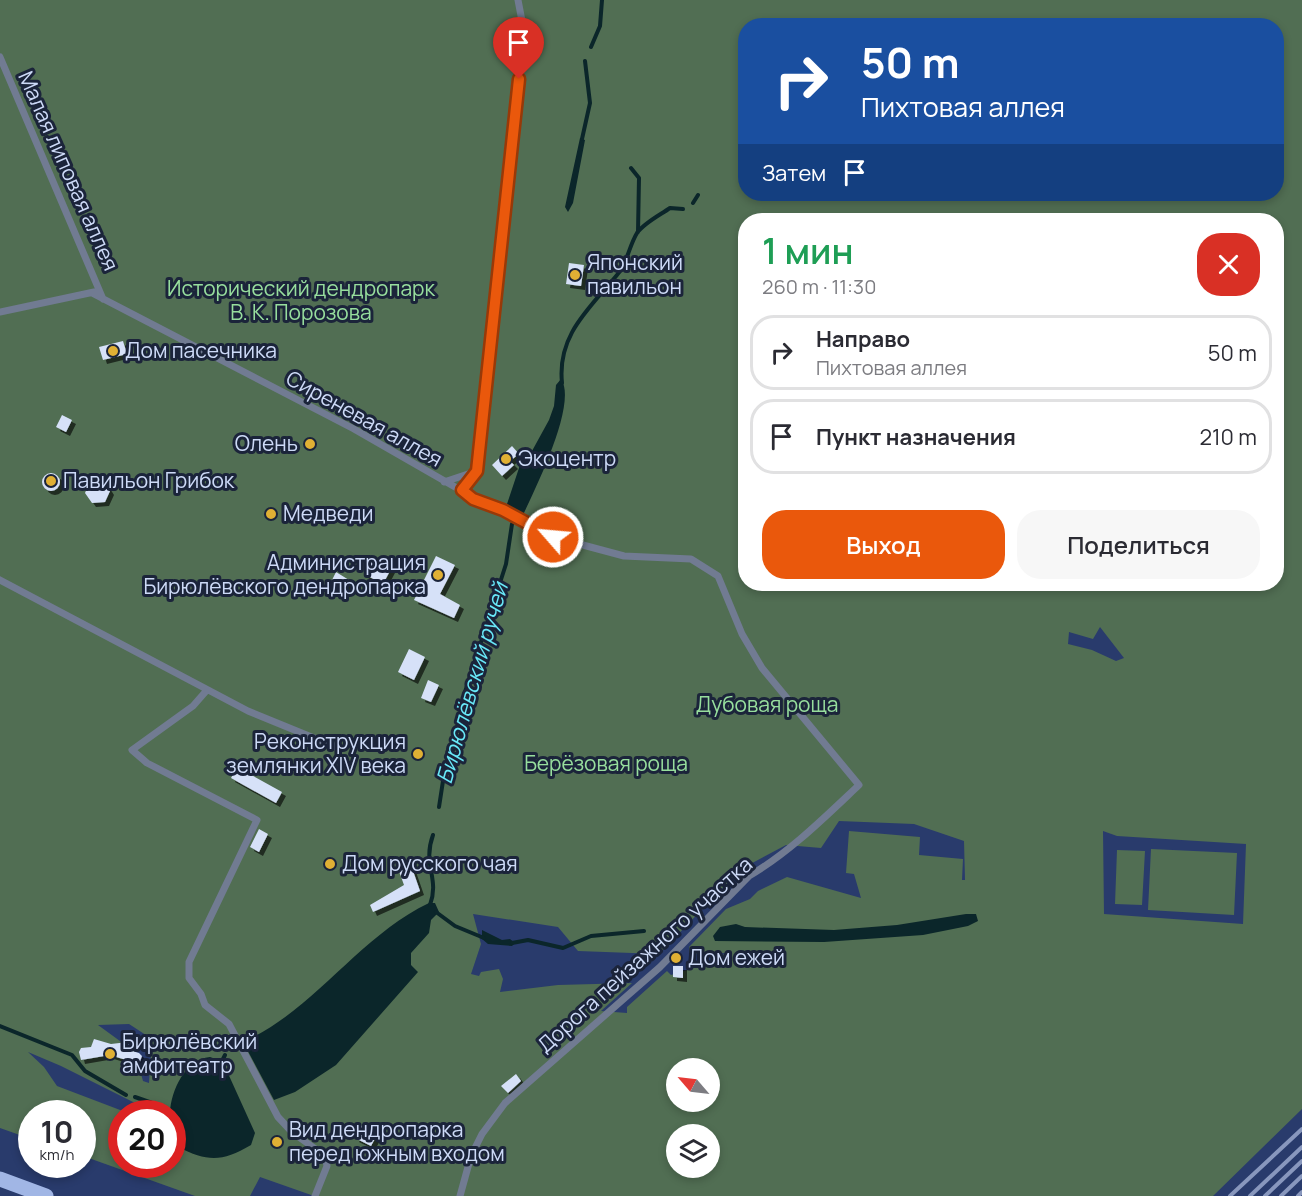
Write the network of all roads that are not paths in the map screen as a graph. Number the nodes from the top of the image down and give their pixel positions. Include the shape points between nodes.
1 (518, 0) edge
2 (0, 57) edge
3 (103, 295) junction
4 (0, 312) edge
5 (477, 471) junction
6 (444, 482) junction
7 (462, 490) junction
8 (0, 580) edge
9 (207, 690) junction
10 (336, 747) dead end
11 (859, 785) joint
12 (0, 1179) edge
13 (46, 1196) edge
14 (315, 1196) edge
15 (460, 1196) edge

1 - 5 lane via 521,59
2 - 3 lane, Малая липовая аллея
3 - 4 lane via 92,293
3 - 6 lane, Сиреневая аллея via 354,429
5 - 6 lane
5 - 7 lane
6 - 7 lane, Сиреневая аллея
7 - 11 lane, Сиреневая аллея via 553,537 624,556 677,557 699,562 718,576 742,634 762,668
8 - 9 lane
9 - 10 lane
9 - 14 lane via 193,706 132,750 147,763 257,820 189,962 188,975 205,1005 229,1024 278,1117 325,1156 327,1166
11 - 15 lane, Дорога пейзажного участка via 766,866 749,876 660,967 505,1103 475,1149
12 - 13 main road

